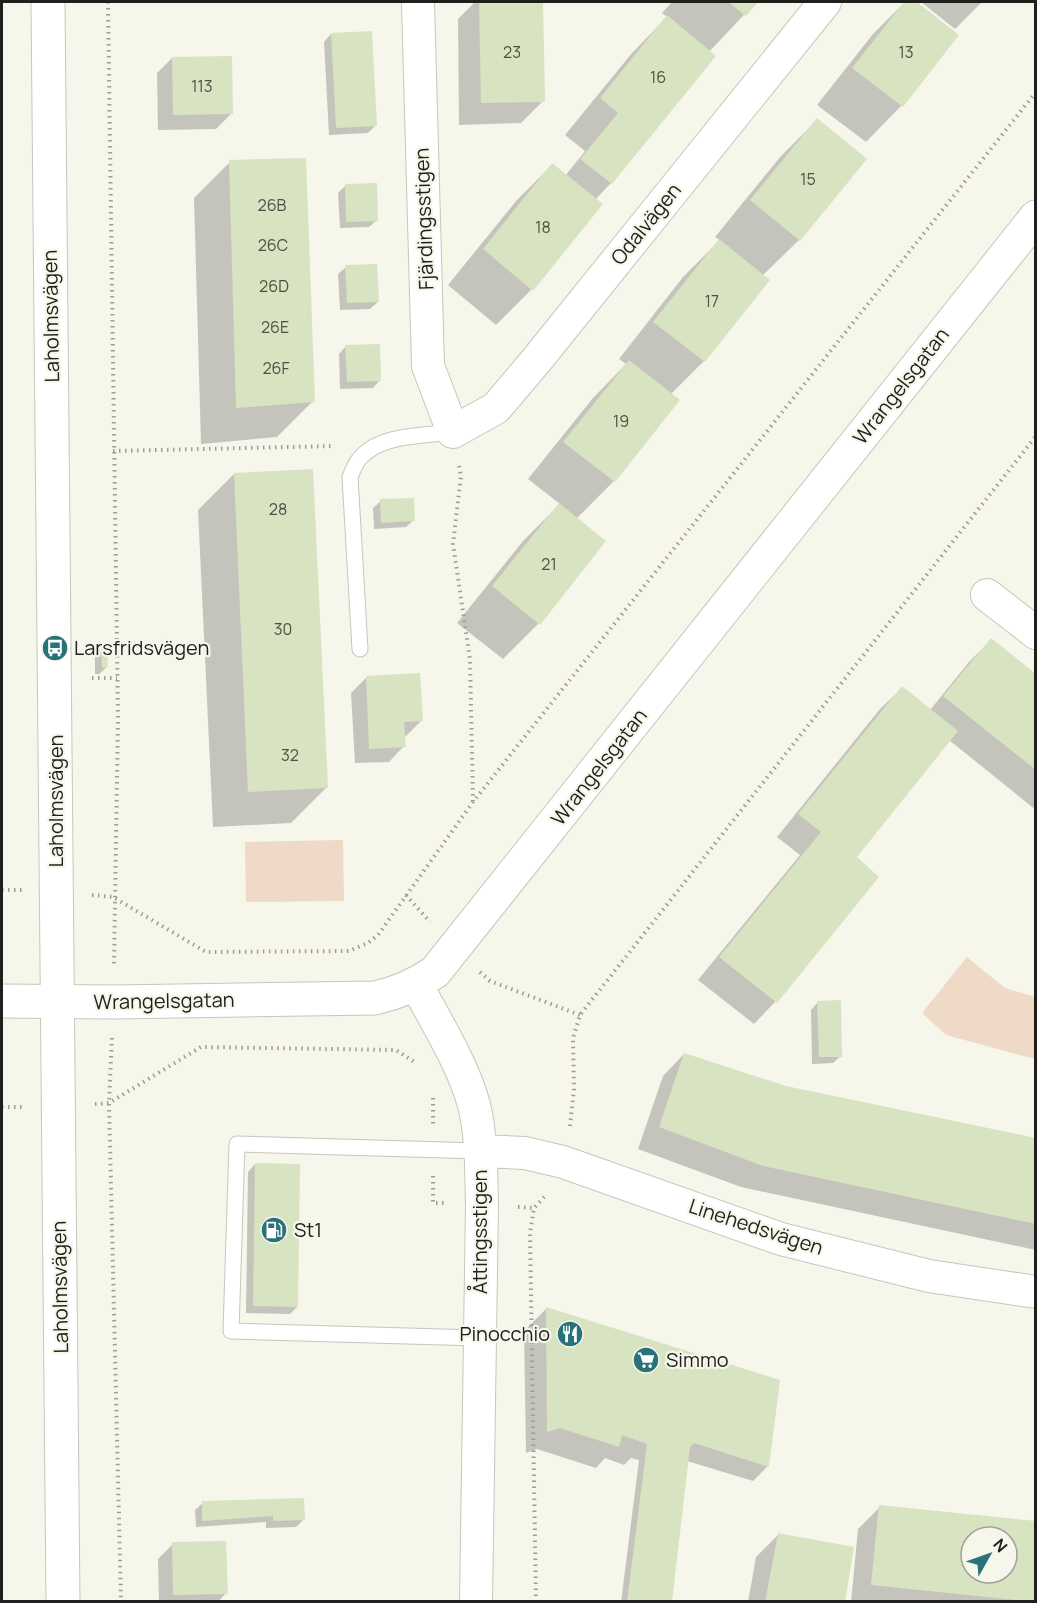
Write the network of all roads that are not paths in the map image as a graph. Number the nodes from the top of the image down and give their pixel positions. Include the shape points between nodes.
1 (48, 2) edge
2 (418, 2) edge
3 (825, 2) edge
4 (1035, 217) edge
5 (453, 432) junction
6 (987, 595) dead end
7 (1035, 633) edge
8 (360, 649) dead end
9 (416, 984) junction
10 (2, 1001) edge
11 (58, 1001) junction
12 (480, 1150) junction
13 (1035, 1292) edge
14 (479, 1338) junction
15 (63, 1602) edge
16 (476, 1602) edge

1 - 11 main road, Laholmsvägen
2 - 5 street, Fjärdingsstigen via 428,366
3 - 5 street, Odalvägen via 535,362 495,408
4 - 9 main road, Wrangelsgatan via 454,950 435,972
5 - 8 lane via 375,445 360,458 350,477
6 - 7 street
9 - 11 main road, Wrangelsgatan via 375,998
9 - 12 street, Åttingsstigen via 474,1105
10 - 11 main road, Wrangelsgatan
11 - 15 main road, Laholmsvägen
12 - 13 street, Linehedsvägen via 525,1153 564,1162 781,1239 928,1276
12 - 14 street, Åttingsstigen
12 - 14 lane via 237,1144 231,1330
14 - 16 street, Åttingsstigen

